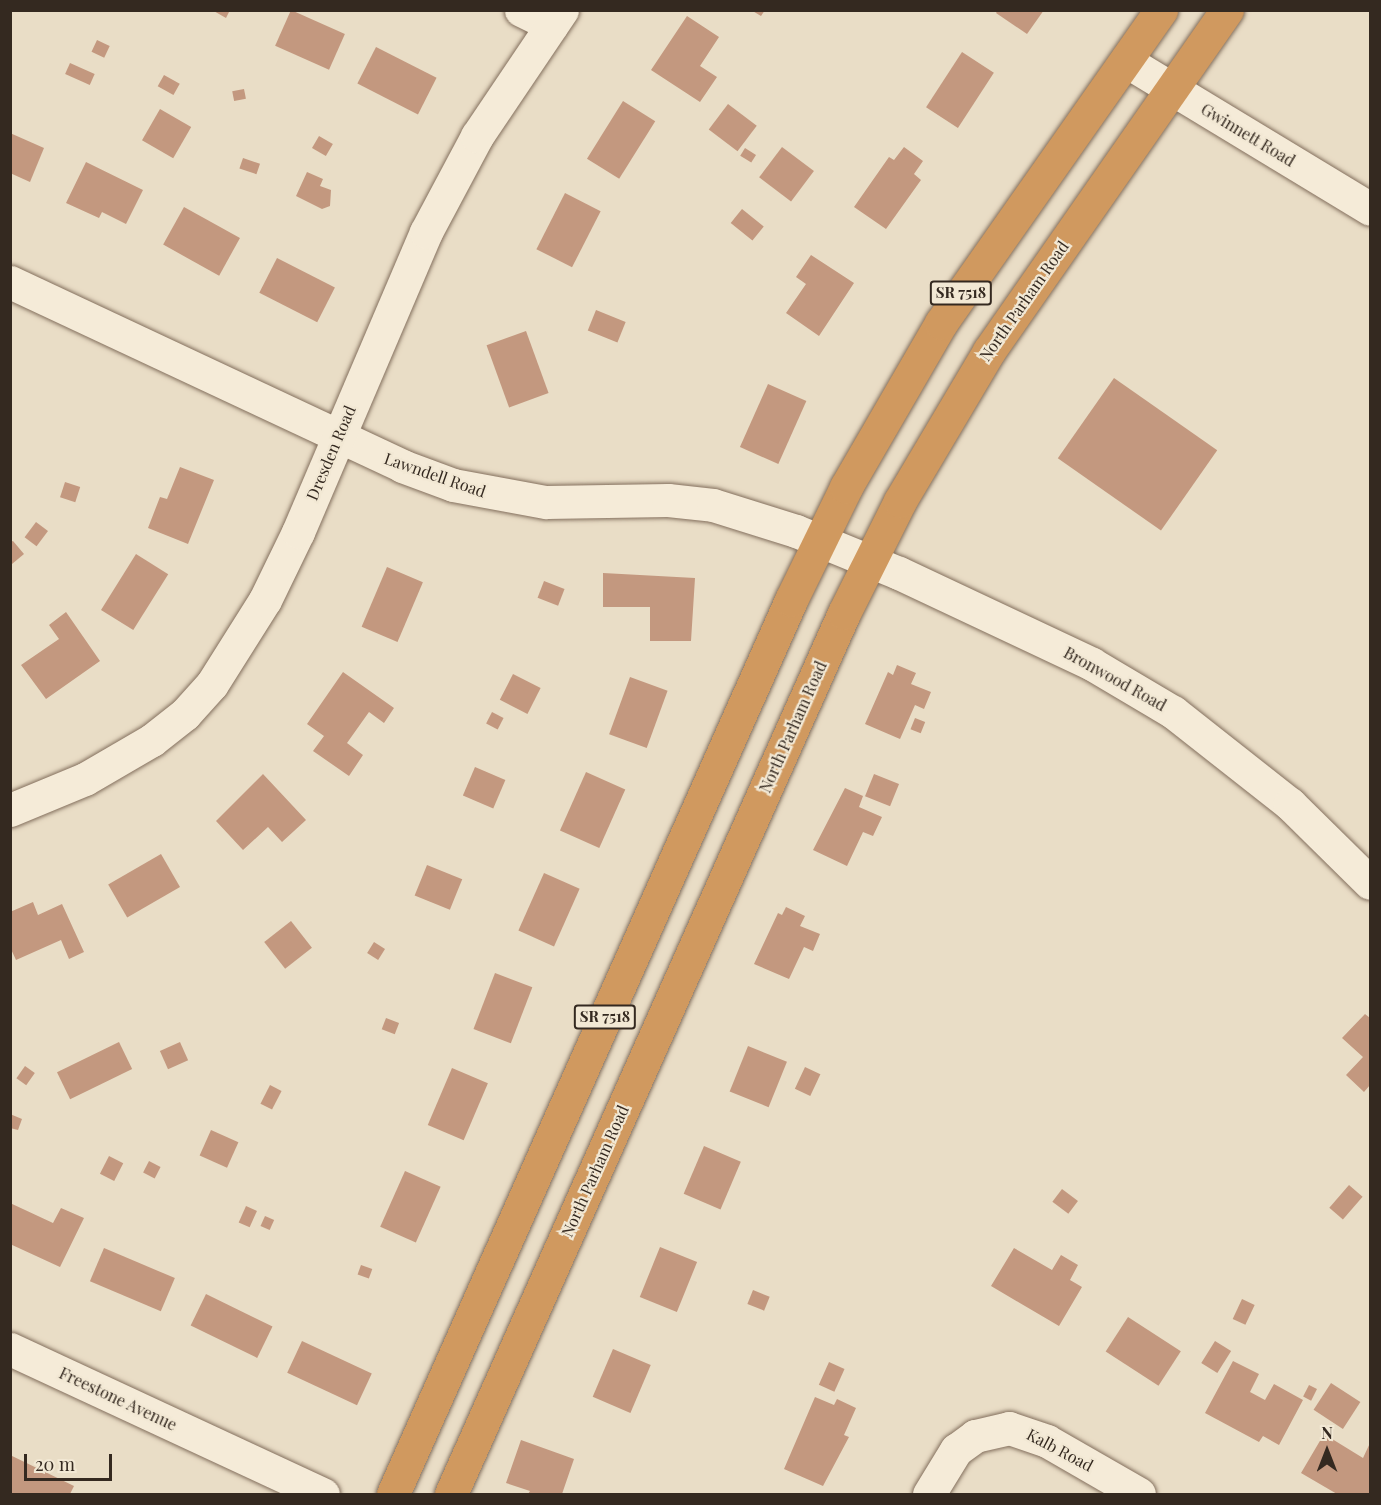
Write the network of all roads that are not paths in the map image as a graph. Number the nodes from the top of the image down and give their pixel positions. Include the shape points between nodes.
1 (521, 10) edge
2 (1161, 10) edge
3 (1227, 10) edge
4 (557, 18) edge
5 (1126, 61) junction
6 (1172, 89) junction
7 (1371, 209) edge
8 (10, 282) edge
9 (338, 436) junction
10 (819, 540) junction
11 (869, 560) junction
12 (10, 810) edge
13 (1371, 883) edge
14 (10, 1349) edge
15 (323, 1494) edge
16 (393, 1494) edge
17 (451, 1494) edge
18 (929, 1494) edge
19 (1139, 1494) edge

1 - 4 street
2 - 5 highway, SR 7518
3 - 6 highway, North Parham Road / SR 7518
4 - 9 street, Dresden Road via 482,128 426,232
5 - 6 street, Gwinnett Road
5 - 10 highway, SR 7518 via 941,323
6 - 7 street, Gwinnett Road
6 - 11 highway, North Parham Road / SR 7518 via 989,351 925,456
8 - 9 street, Lawndell Road
9 - 10 street, Lawndell Road via 402,466 495,496 592,504 691,501 745,514
9 - 12 street, Dresden Road via 265,600 212,684 185,714 152,740 85,779
10 - 11 street, Bronwood Road
10 - 16 highway, SR 7518
11 - 13 street, Bronwood Road via 1032,634 1173,712 1290,804
11 - 17 highway, North Parham Road / SR 7518
14 - 15 street, Freestone Avenue
18 - 19 street, Kalb Road via 956,1450 975,1436 1010,1428 1023,1430

